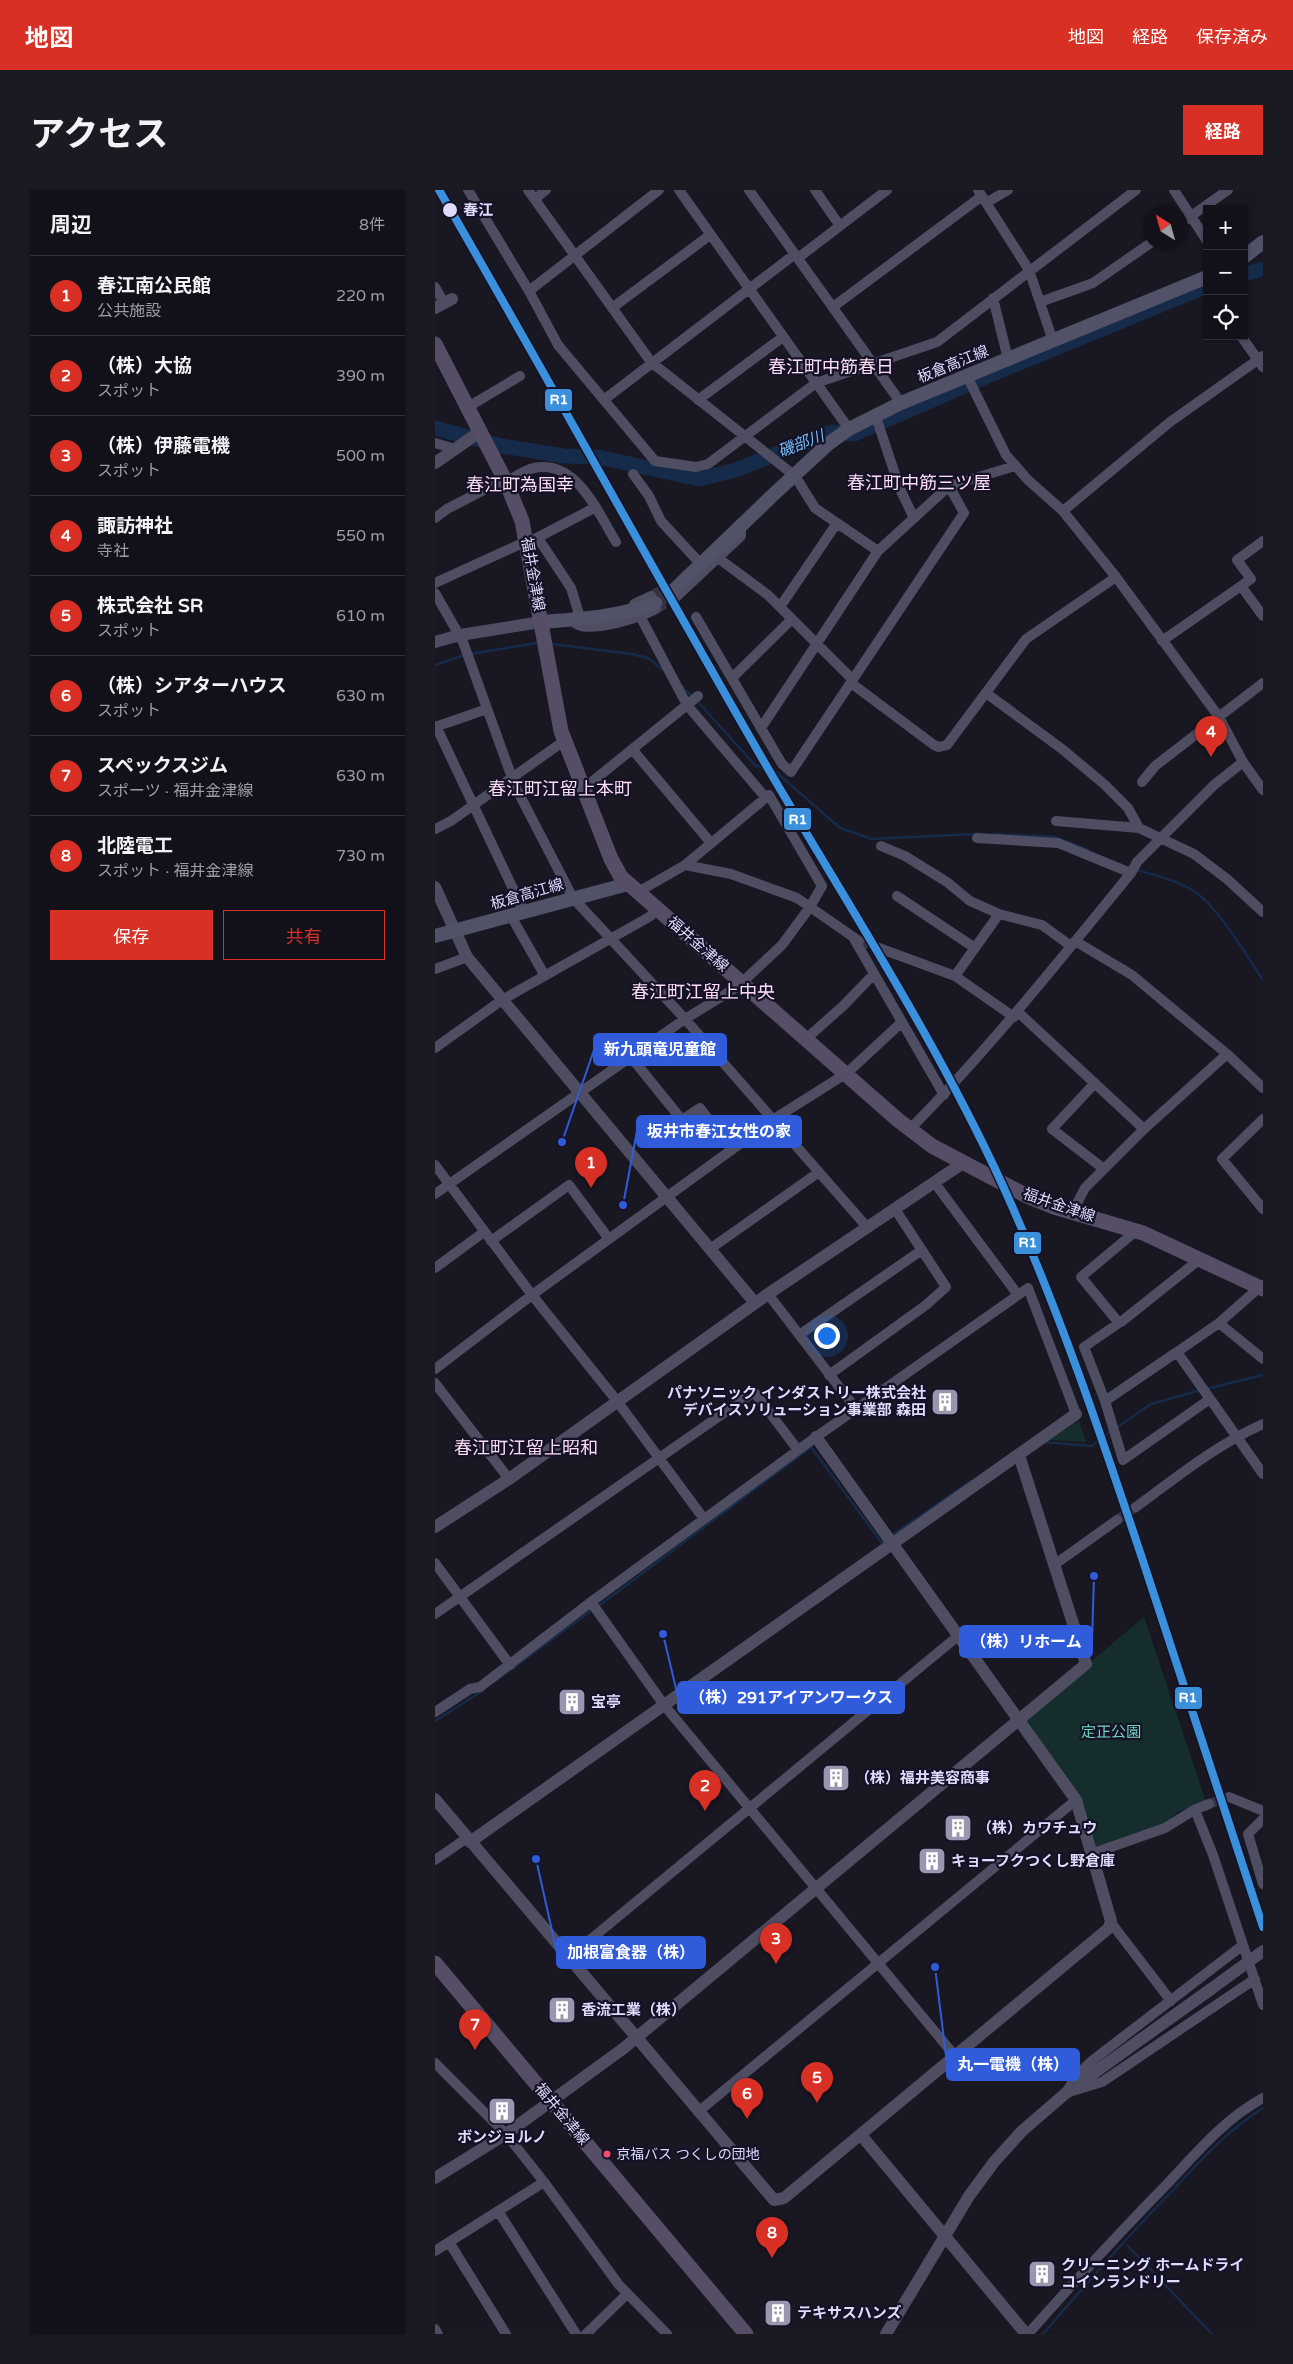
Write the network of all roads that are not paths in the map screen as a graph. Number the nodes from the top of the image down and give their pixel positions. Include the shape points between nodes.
1 (468, 190) edge
2 (546, 190) edge
3 (659, 190) edge
4 (679, 190) edge
5 (749, 190) edge
6 (815, 190) edge
7 (887, 190) edge
8 (1008, 190) edge
9 (1136, 190) edge
10 (1174, 190) edge
11 (1229, 190) edge
12 (532, 194) edge
13 (982, 197) edge
14 (1191, 216) junction
15 (1188, 218) edge
16 (840, 226) junction
17 (711, 235) junction
18 (1203, 235) edge
19 (1263, 242) edge
20 (1143, 248) edge
21 (1248, 254) edge
22 (574, 256) junction
23 (797, 256) junction
24 (1029, 270) junction
25 (1203, 283) edge
26 (435, 287) edge
27 (749, 288) junction
28 (529, 290) junction
29 (993, 298) junction
30 (1040, 302) junction
31 (443, 303) edge
32 (833, 307) junction
33 (612, 308) junction
34 (783, 337) junction
35 (1053, 340) junction
36 (1244, 340) edge
37 (435, 344) edge
38 (1008, 359) junction
39 (1261, 361) edge
40 (651, 362) junction
41 (873, 364) junction
42 (520, 376) dead end
43 (967, 376) junction
44 (816, 383) junction
45 (605, 399) junction
46 (698, 400) junction
47 (901, 403) junction
48 (468, 407) junction
49 (875, 414) junction
50 (478, 426) junction
51 (849, 429) junction
52 (744, 435) junction
53 (435, 443) edge
54 (456, 449) junction
55 (435, 463) edge
56 (1015, 466) junction
57 (633, 474) dead end
58 (795, 476) junction
59 (505, 480) junction
60 (949, 486) junction
61 (595, 508) junction
62 (1063, 511) junction
63 (435, 518) edge
64 (914, 518) junction
65 (837, 523) junction
66 (742, 524) junction
67 (531, 541) junction
68 (1263, 541) edge
69 (616, 542) dead end
70 (878, 551) junction
71 (718, 558) junction
72 (697, 560) junction
73 (1116, 577) junction
74 (435, 583) edge
75 (1241, 586) junction
76 (673, 591) junction
77 (435, 593) edge
78 (654, 602) joint
79 (781, 607) junction
80 (640, 616) junction
81 (1263, 616) edge
82 (575, 617) junction
83 (696, 617) dead end
84 (792, 619) junction
85 (541, 622) junction
86 (459, 635) junction
87 (1162, 641) junction
88 (435, 642) edge
89 (817, 643) junction
90 (732, 678) junction
91 (852, 681) junction
92 (1263, 683) edge
93 (986, 693) junction
94 (698, 696) dead end
95 (687, 705) junction
96 (487, 709) junction
97 (1219, 717) junction
98 (436, 727) edge
99 (761, 728) junction
100 (564, 741) junction
101 (632, 749) junction
102 (1243, 762) junction
103 (512, 778) junction
104 (1142, 782) dead end
105 (583, 789) junction
106 (1263, 790) edge
107 (766, 798) junction
108 (474, 805) junction
109 (1056, 820) dead end
110 (1139, 828) junction
111 (435, 829) edge
112 (977, 838) dead end
113 (1160, 839) junction
114 (711, 844) junction
115 (881, 846) dead end
116 (685, 865) junction
117 (1131, 873) junction
118 (435, 887) edge
119 (633, 888) junction
120 (897, 896) dead end
121 (573, 898) junction
122 (810, 907) junction
123 (658, 910) junction
124 (1263, 912) edge
125 (518, 914) junction
126 (999, 914) junction
127 (455, 932) junction
128 (435, 936) edge
129 (610, 940) junction
130 (1073, 944) junction
131 (879, 948) tunnel mouth
132 (975, 948) junction
133 (467, 957) junction
134 (435, 969) edge
135 (874, 974) junction
136 (545, 976) junction
137 (955, 976) junction
138 (742, 983) junction
139 (502, 1000) junction
140 (1016, 1014) junction
141 (685, 1019) junction
142 (902, 1022) junction
143 (807, 1038) junction
144 (435, 1048) edge
145 (1227, 1054) junction
146 (631, 1057) junction
147 (847, 1073) junction
148 (1095, 1083) junction
149 (1263, 1088) edge
150 (579, 1093) junction
151 (944, 1095) junction
152 (774, 1119) junction
153 (1263, 1119) edge
154 (910, 1129) junction
155 (1144, 1129) junction
156 (732, 1150) junction
157 (963, 1163) junction
158 (435, 1165) edge
159 (1104, 1169) junction
160 (819, 1172) junction
161 (934, 1182) junction
162 (450, 1186) junction
163 (435, 1194) edge
164 (667, 1197) junction
165 (895, 1209) junction
166 (1263, 1209) edge
167 (1072, 1213) junction
168 (867, 1228) junction
169 (1136, 1231) junction
170 (484, 1232) junction
171 (609, 1239) junction
172 (491, 1241) junction
173 (710, 1249) junction
174 (922, 1250) junction
175 (1200, 1259) junction
176 (435, 1268) edge
177 (1262, 1287) edge
178 (768, 1294) junction
179 (532, 1295) junction
180 (1018, 1295) junction
181 (755, 1303) junction
182 (1121, 1322) dead end
183 (1219, 1323) junction
184 (799, 1335) junction
185 (1177, 1352) junction
186 (1263, 1359) edge
187 (435, 1369) edge
188 (829, 1375) junction
189 (435, 1383) edge
190 (1210, 1399) junction
191 (617, 1401) junction
192 (1105, 1402) junction
193 (855, 1409) junction
194 (1076, 1414) joint
195 (1263, 1424) edge
196 (1237, 1436) junction
197 (816, 1437) junction
198 (798, 1450) junction
199 (1019, 1455) junction
200 (659, 1458) junction
201 (1263, 1474) edge
202 (509, 1479) junction
203 (1136, 1507) tunnel mouth
204 (704, 1519) junction
205 (1117, 1520) tunnel mouth
206 (435, 1527) edge
207 (892, 1544) junction
208 (435, 1564) edge
209 (1054, 1565) junction
210 (459, 1597) junction
211 (591, 1602) junction
212 (435, 1614) edge
213 (958, 1636) junction
214 (510, 1665) junction
215 (664, 1705) junction
216 (435, 1712) edge
217 (1019, 1722) junction
218 (1229, 1797) tunnel mouth
219 (435, 1799) edge
220 (1075, 1800) junction
221 (1209, 1804) tunnel mouth
222 (751, 1809) junction
223 (1195, 1810) junction
224 (1263, 1811) edge
225 (1263, 1819) edge
226 (469, 1840) junction
227 (1091, 1854) junction
228 (435, 1860) edge
229 (1263, 1884) edge
230 (816, 1888) junction
231 (1111, 1924) junction
232 (1243, 1946) junction
233 (1263, 1951) edge
234 (569, 1958) junction
235 (435, 1963) edge
236 (878, 1963) junction
237 (1255, 1979) junction
238 (1171, 2001) junction
239 (1263, 2005) edge
240 (636, 2038) junction
241 (955, 2056) junction
242 (435, 2063) edge
243 (1067, 2092) junction
244 (1263, 2098) edge
245 (551, 2102) junction
246 (698, 2112) junction
247 (506, 2134) junction
248 (861, 2135) junction
249 (435, 2178) edge
250 (544, 2182) junction
251 (498, 2211) junction
252 (945, 2237) junction
253 (449, 2242) junction
254 (435, 2251) edge
255 (627, 2294) junction
256 (435, 2329) edge
257 (661, 2332) edge
258 (438, 2334) edge
259 (506, 2334) edge
260 (575, 2334) edge
261 (587, 2334) edge
262 (746, 2334) edge
263 (886, 2334) edge
264 (1027, 2334) edge

1 - 28 street
2 - 12 street
3 - 22 street
4 - 17 street
5 - 23 street
6 - 16 street
7 - 16 street
8 - 13 street
9 - 24 street
10 - 14 street
11 - 14 street
12 - 22 street
13 - 24 street
13 - 32 street
14 - 15 street
14 - 18 street
16 - 23 street
17 - 27 street
17 - 33 street
19 - 21 main road
20 - 30 street via 1093,282
22 - 28 street
22 - 33 street
23 - 27 street
23 - 32 street
24 - 29 street
24 - 30 street
25 - 35 main road, 板倉高江線
26 - 31 street
27 - 34 street
27 - 40 street
28 - 45 street via 558,345
29 - 38 street
29 - 41 street via 937,342
30 - 35 street
32 - 41 street
33 - 40 street
34 - 44 street
34 - 46 street
35 - 38 main road, 板倉高江線
36 - 39 street
37 - 48 main road, 福井金津線
38 - 43 main road, 板倉高江線
39 - 62 street via 1169,422
40 - 45 street
40 - 46 street
41 - 44 street
41 - 47 street
42 - 48 street
43 - 47 main road, 板倉高江線
43 - 56 street via 998,441
44 - 51 street
44 - 52 street
45 - 52 street via 655,462 696,467 708,464
46 - 52 street
47 - 49 main road, 板倉高江線
48 - 50 main road, 福井金津線
49 - 51 main road, 板倉高江線
49 - 64 street via 897,481
50 - 54 street
50 - 59 main road, 福井金津線
51 - 58 main road, 板倉高江線
52 - 58 street
53 - 54 street
54 - 55 street
56 - 60 street
56 - 62 street
57 - 72 street via 661,521
58 - 65 street via 815,508
58 - 66 main road, 板倉高江線
59 - 61 street via 533,468 563,472 577,481
59 - 63 street
59 - 67 main road, 福井金津線
60 - 64 street
60 - 91 street via 964,513
61 - 67 street
61 - 69 street
62 - 73 street
64 - 70 street
65 - 70 street
65 - 79 street
66 - 71 street via 741,536
66 - 72 street via 734,524
66 - 76 main road, 板倉高江線
67 - 74 street
67 - 82 street via 571,588
67 - 85 main road, 福井金津線
68 - 75 street via 1237,560 1251,579
70 - 89 street
71 - 76 street
71 - 79 street via 753,582
72 - 76 street
73 - 87 street
73 - 93 street via 1026,639
75 - 81 street
75 - 87 street
77 - 86 street
78 - 80 street
78 - 82 main road via 619,614
79 - 84 street
80 - 82 street via 621,622 580,626
80 - 95 street
82 - 85 main road
83 - 90 street
84 - 89 street
84 - 90 street
85 - 86 street
85 - 100 main road, 福井金津線
86 - 88 street
86 - 96 street
87 - 97 street
89 - 91 street
89 - 99 street
90 - 99 street
91 - 93 street via 939,747 947,745
91 - 99 street via 791,772 782,764
92 - 97 street
93 - 110 street via 1104,784 1128,808
94 - 95 street
95 - 101 street
95 - 107 street
96 - 98 street
96 - 103 street
97 - 102 street
97 - 104 street via 1155,766
98 - 108 street
100 - 103 street
100 - 105 main road, 福井金津線
101 - 105 street
101 - 114 street
102 - 106 street
102 - 113 street via 1214,784
103 - 108 street
103 - 121 street
105 - 119 main road, 福井金津線 via 617,871
107 - 114 street
107 - 122 street via 769,796 822,886
108 - 111 street
108 - 125 street
109 - 110 street
110 - 113 street
112 - 117 street via 1058,843
113 - 117 street via 1137,862
113 - 124 street via 1201,860
114 - 116 street
115 - 126 street via 905,856 947,882 970,901
116 - 119 street
116 - 122 street via 738,877 797,898
117 - 130 street
118 - 127 street
119 - 121 main road, 板倉高江線
119 - 123 main road, 福井金津線
120 - 132 street
121 - 125 main road, 板倉高江線
121 - 129 street
122 - 135 street via 855,939
122 - 138 street via 782,946
123 - 129 street
123 - 138 main road, 福井金津線
125 - 127 main road, 板倉高江線
125 - 136 street
126 - 130 street via 1042,925
126 - 132 street
127 - 128 main road, 板倉高江線
127 - 133 street
129 - 136 street
129 - 141 street
130 - 140 street
130 - 145 street via 1132,975
131 - 137 street
132 - 137 street
133 - 134 street
133 - 139 street
135 - 142 street
135 - 143 street
136 - 139 street
137 - 140 street
138 - 141 street
138 - 143 main road, 福井金津線
139 - 144 street
139 - 150 street
140 - 148 street
140 - 151 street
141 - 146 street
141 - 152 street
142 - 147 street
142 - 151 street
143 - 147 main road, 福井金津線
145 - 149 street
145 - 155 street
146 - 150 street
146 - 156 street via 682,1120 700,1108
147 - 152 street
147 - 154 main road, 福井金津線
148 - 155 street
148 - 159 street via 1052,1129
150 - 162 street
150 - 164 street
151 - 154 street
152 - 156 street
152 - 160 street
153 - 166 street via 1222,1159
154 - 157 main road, 福井金津線
155 - 159 street
156 - 164 street
157 - 161 street
157 - 167 main road, 福井金津線 via 1027,1196
158 - 162 street
159 - 167 street via 1085,1188
160 - 168 street
160 - 173 street
161 - 165 street
161 - 180 street
162 - 163 street
162 - 170 street
164 - 171 street
164 - 173 street
165 - 168 street
165 - 174 street
167 - 169 main road, 福井金津線
168 - 178 street
169 - 175 main road, 福井金津線
169 - 192 street via 1081,1277 1119,1323 1084,1347
170 - 172 street
170 - 176 street
171 - 172 street via 569,1185
171 - 179 street
172 - 179 street
173 - 181 street
174 - 184 street
174 - 188 street via 946,1287
175 - 177 main road, 福井金津線
175 - 182 street
177 - 183 street
178 - 181 street
178 - 184 street
179 - 187 street
179 - 191 street
180 - 193 street
180 - 194 street via 1028,1288
181 - 191 street
183 - 185 street
183 - 186 street
184 - 188 street
185 - 190 street
185 - 192 street
188 - 193 street
189 - 202 street
190 - 192 street via 1123,1460
190 - 196 street
191 - 200 street
191 - 202 street
193 - 197 street
194 - 199 street
195 - 196 street
196 - 201 street
196 - 203 street
197 - 198 street
197 - 207 street
198 - 200 street via 754,1392
198 - 204 street
199 - 207 street
199 - 209 street
200 - 204 street
200 - 210 street
202 - 206 street
204 - 211 street
205 - 209 street
207 - 213 street
207 - 215 street
208 - 210 street
209 - 217 street via 1086,1664
210 - 212 street
210 - 214 street
211 - 214 street
211 - 215 street
213 - 217 street
213 - 222 street
214 - 216 street via 480,1687
215 - 222 street
215 - 226 street
217 - 220 street
217 - 230 street
218 - 224 street
219 - 226 street
220 - 227 street
220 - 236 street
221 - 223 street
222 - 230 street
222 - 234 street
223 - 227 street via 1165,1828
223 - 232 street
225 - 229 street via 1248,1834
226 - 228 street
226 - 234 street
227 - 231 street
230 - 236 street
230 - 240 street
231 - 238 street
231 - 241 street
232 - 237 street
232 - 238 street
233 - 243 street, bridge
234 - 240 street
235 - 245 main road, 福井金津線
236 - 241 street
236 - 246 street
237 - 239 street
237 - 243 street via 1102,2082
238 - 243 street via 1093,2060 1079,2073
240 - 245 street
240 - 246 street
241 - 248 street
242 - 247 street
243 - 252 street via 994,2162
244 - 264 street via 1234,2117 1210,2139
245 - 247 street
245 - 262 main road, 福井金津線
246 - 248 street via 774,2200 784,2198
247 - 249 street
247 - 250 street
248 - 252 street
250 - 251 street
250 - 255 street
251 - 253 street
251 - 260 street
252 - 263 street
252 - 264 street
253 - 254 street
253 - 259 street
255 - 257 street
255 - 261 street
256 - 258 street

